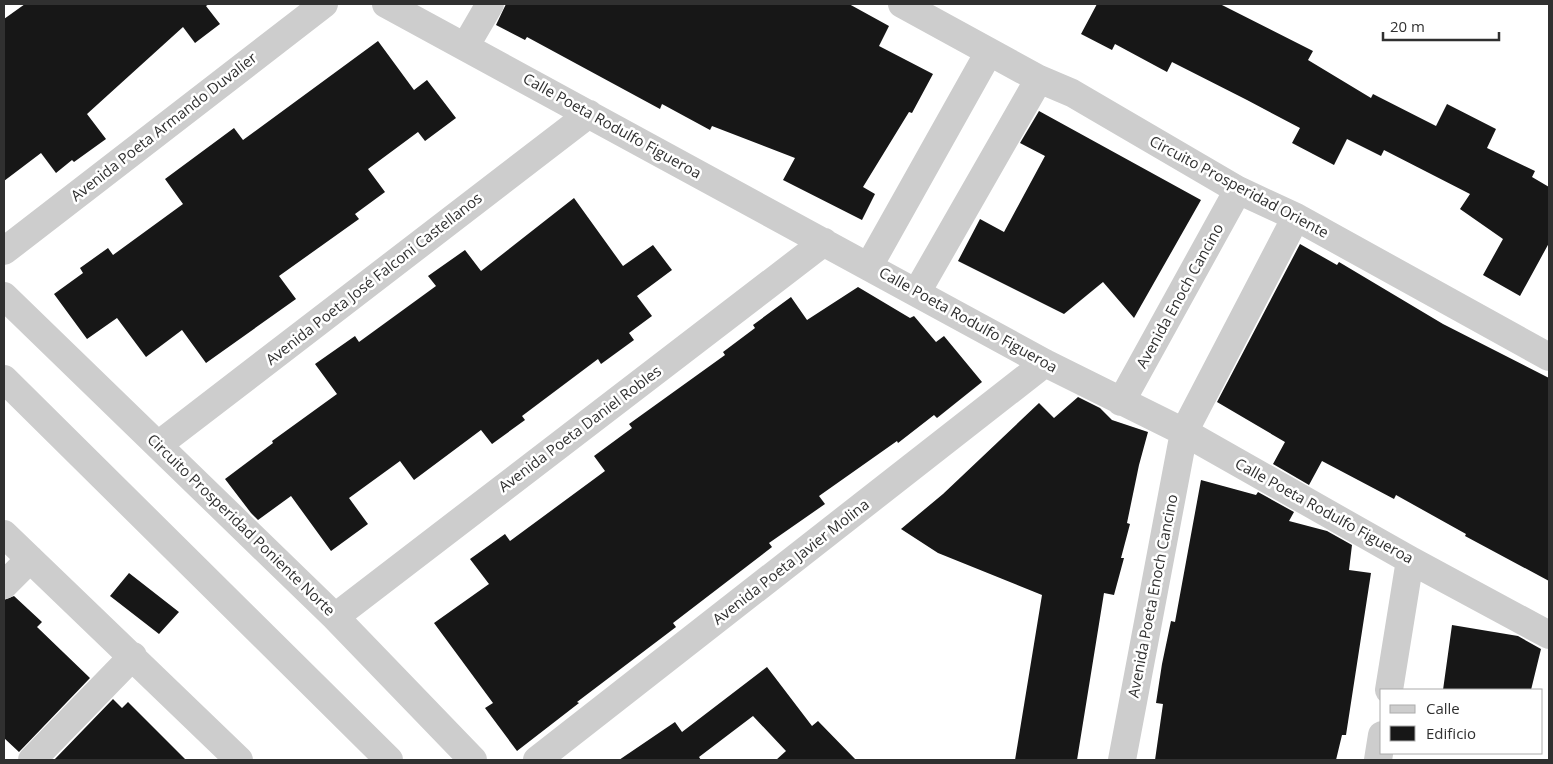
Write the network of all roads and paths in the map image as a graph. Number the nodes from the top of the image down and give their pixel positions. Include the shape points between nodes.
1 (324, 4) edge
2 (386, 4) edge
3 (490, 4) edge
4 (902, 4) edge
5 (466, 46) junction
6 (989, 52) junction
7 (1039, 79) junction
8 (589, 114) junction
9 (1238, 190) junction
10 (1296, 217) junction
11 (824, 242) junction
12 (4, 251) edge
13 (869, 266) junction
14 (917, 292) junction
15 (4, 296) edge
16 (1549, 357) edge
17 (1044, 363) junction
18 (4, 379) edge
19 (1121, 402) junction
20 (1184, 432) junction
21 (158, 444) junction
22 (4, 534) edge
23 (30, 559) junction
24 (1410, 560) junction
25 (4, 585) edge
26 (336, 617) junction
27 (1549, 635) edge
28 (133, 656) junction
29 (1389, 689) edge
30 (1380, 747) edge
31 (32, 760) edge
32 (237, 760) edge
33 (389, 760) edge
34 (473, 760) edge
35 (537, 760) edge
36 (1122, 760) edge
37 (1378, 760) edge

1 - 12 street, Avenida Poeta Armando Duvalier
2 - 5 street, Calle Poeta Rodulfo Figueroa
3 - 5 street
4 - 6 street, Circuito Prosperidad Oriente
5 - 8 street, Calle Poeta Rodulfo Figueroa
6 - 7 street, Circuito Prosperidad Oriente
6 - 13 street
7 - 9 street, Circuito Prosperidad Oriente via 1072,93
7 - 14 street
8 - 11 street, Calle Poeta Rodulfo Figueroa
8 - 21 street, Avenida Poeta José Falconi Castellanos
9 - 10 street, Circuito Prosperidad Oriente
9 - 19 street, Avenida Enoch Cancino
10 - 16 street, Circuito Prosperidad Oriente
10 - 20 street
11 - 13 street, Calle Poeta Rodulfo Figueroa
11 - 26 street, Avenida Poeta Daniel Robles
13 - 14 street, Calle Poeta Rodulfo Figueroa
14 - 17 street, Calle Poeta Rodulfo Figueroa
15 - 21 street, Circuito Prosperidad Poniente Norte
17 - 19 street, Calle Poeta Rodulfo Figueroa
17 - 35 street, Avenida Poeta Javier Molina
18 - 33 street
19 - 20 street, Calle Poeta Rodulfo Figueroa
20 - 24 street, Calle Poeta Rodulfo Figueroa
20 - 36 street, Avenida Poeta Enoch Cancino
21 - 26 street, Circuito Prosperidad Poniente Norte
22 - 23 street
23 - 25 street
23 - 28 street
24 - 27 street, Calle Poeta Rodulfo Figueroa
24 - 29 street
26 - 34 street, Circuito Prosperidad Poniente Norte
28 - 31 street
28 - 32 street
30 - 37 street

